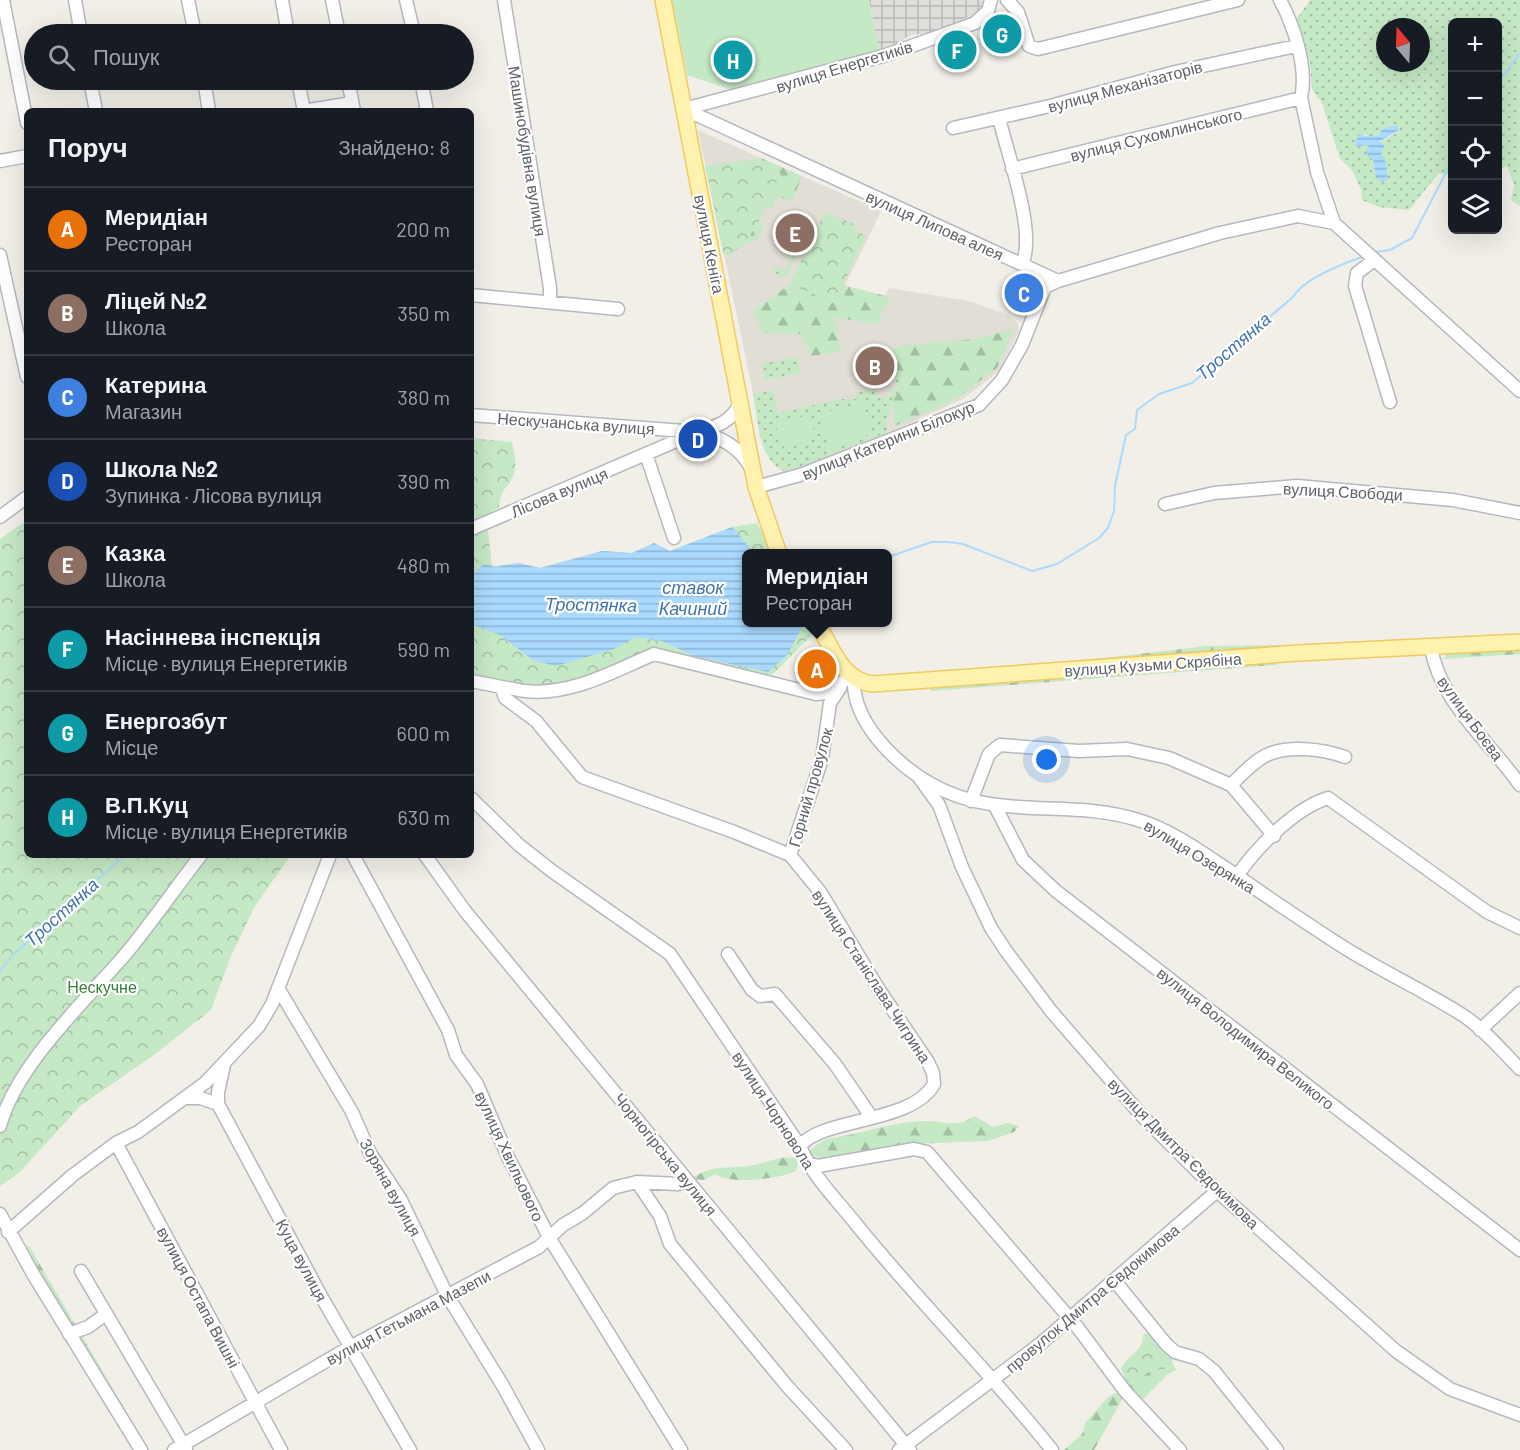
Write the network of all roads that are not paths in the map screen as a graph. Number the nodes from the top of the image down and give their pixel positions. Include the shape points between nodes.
1 (3, 0) edge
2 (75, 0) edge
3 (188, 0) edge
4 (282, 0) edge
5 (332, 0) edge
6 (406, 0) edge
7 (504, 0) edge
8 (663, 0) edge
9 (991, 0) edge
10 (1007, 0) edge
11 (1238, 0) edge
12 (1280, 0) edge
13 (79, 24) edge
14 (193, 24) edge
15 (286, 24) edge
16 (337, 24) edge
17 (412, 24) edge
18 (1296, 46) junction
19 (92, 90) edge
20 (206, 90) edge
21 (300, 90) edge
22 (350, 90) edge
23 (423, 90) edge
24 (1301, 98) junction
25 (353, 107) edge
26 (24, 108) edge
27 (95, 108) edge
28 (209, 108) edge
29 (303, 108) edge
30 (426, 108) edge
31 (684, 109) junction
32 (999, 118) junction
33 (953, 128) dead end
34 (24, 157) edge
35 (0, 161) edge
36 (1012, 169) junction
37 (1334, 224) junction
38 (0, 255) edge
39 (1374, 260) junction
40 (1022, 264) junction
41 (1058, 281) junction
42 (474, 295) edge
43 (550, 302) junction
44 (618, 309) dead end
45 (24, 364) edge
46 (1520, 391) edge
47 (740, 402) junction
48 (1390, 402) dead end
49 (474, 415) edge
50 (697, 432) junction
51 (646, 454) junction
52 (755, 481) junction
53 (24, 499) edge
54 (1165, 504) dead end
55 (1520, 513) edge
56 (0, 517) edge
57 (474, 528) edge
58 (674, 538) dead end
59 (777, 549) edge
60 (820, 627) edge
61 (1520, 642) edge
62 (1431, 647) junction
63 (848, 680) junction
64 (474, 682) edge
65 (507, 688) junction
66 (1346, 758) dead end
67 (918, 776) junction
68 (1231, 784) junction
69 (1520, 784) edge
70 (474, 801) edge
71 (971, 801) junction
72 (995, 806) junction
73 (1274, 836) junction
74 (790, 855) junction
75 (199, 858) edge
76 (329, 858) edge
77 (355, 858) edge
78 (427, 858) edge
79 (1237, 876) junction
80 (1520, 928) edge
81 (728, 954) dead end
82 (278, 988) junction
83 (1520, 993) edge
84 (1480, 1030) junction
85 (225, 1064) junction
86 (1520, 1069) edge
87 (186, 1098) junction
88 (218, 1104) junction
89 (872, 1118) junction
90 (0, 1126) edge
91 (116, 1143) junction
92 (804, 1156) junction
93 (686, 1181) junction
94 (638, 1182) junction
95 (1217, 1191) junction
96 (0, 1214) edge
97 (8, 1232) junction
98 (550, 1239) junction
99 (1520, 1250) edge
100 (81, 1271) dead end
101 (1114, 1280) junction
102 (447, 1295) junction
103 (106, 1314) junction
104 (1070, 1318) junction
105 (69, 1334) junction
106 (350, 1347) junction
107 (993, 1379) junction
108 (254, 1403) junction
109 (1520, 1415) edge
110 (181, 1448) edge
111 (905, 1448) edge
112 (141, 1450) edge
113 (281, 1450) edge
114 (410, 1450) edge
115 (538, 1450) edge
116 (681, 1450) edge
117 (846, 1450) edge
118 (1052, 1450) edge
119 (1180, 1450) edge
120 (1277, 1450) edge

1 - 26 street
2 - 13 street
3 - 14 street
4 - 15 street
5 - 16 street
6 - 17 street
7 - 43 street, Машинобудівна вулиця
8 - 31 main road, вулиця Кеніга
9 - 31 street, вулиця Енергетиків via 988,11 975,23 940,36 883,56
10 - 11 street via 1018,12 1029,46 1038,49
12 - 18 street
18 - 24 street via 1304,76
18 - 32 street, вулиця Механізаторів via 1174,72
19 - 27 street
20 - 28 street
21 - 29 street
22 - 25 street
23 - 30 street
24 - 36 street, вулиця Сухомлинського
24 - 37 street via 1317,172
31 - 40 street, вулиця Липова алея
31 - 47 main road, вулиця Кеніга
32 - 33 street, вулиця Механізаторів
32 - 36 street
34 - 35 street
36 - 40 street via 1026,230 1027,253
37 - 39 street
37 - 41 street via 1298,216 1220,233
38 - 45 street
39 - 46 street
39 - 48 street via 1357,273 1355,286
40 - 41 street, вулиця Липова алея
41 - 52 street, вулиця Катерини Білокур via 1045,287 1022,345 1002,380 978,405 800,475
42 - 43 street
43 - 44 street
47 - 50 street, Нескучанська вулиця via 723,423
47 - 52 main road, вулиця Кеніга
49 - 50 street, Нескучанська вулиця
50 - 51 street, Лісова вулиця
50 - 52 street via 729,443 742,455
51 - 57 street, Лісова вулиця
51 - 58 street
52 - 59 main road
53 - 56 street
54 - 55 street, вулиця Свободи via 1214,493 1297,486 1442,498
60 - 63 main road
61 - 62 main road, вулиця Кузьми Скрябіна
62 - 63 main road, вулиця Кузьми Скрябіна via 1299,653 908,683
62 - 69 street, вулиця Боєва via 1436,672 1447,691
63 - 65 street via 829,693 816,694 654,654 573,686 532,691
63 - 67 street, вулиця Озерянка via 865,720 883,744
63 - 74 street, Горний провулок via 830,703 822,759
64 - 65 street
65 - 74 street, вулиця Станіслава Чигрина via 503,692 505,698 536,721 582,777
66 - 68 street via 1325,751 1269,754
67 - 71 street, вулиця Озерянка
67 - 95 street, вулиця Дмитра Євдокимова via 939,805 991,928 1019,970 1142,1116
68 - 71 street via 1144,751 1079,751 1007,743 989,754
68 - 73 street
70 - 92 street, вулиця Чорновола via 544,864 670,954
71 - 72 street, вулиця Озерянка
72 - 79 street, вулиця Озерянка via 1114,813 1140,820
72 - 99 street, вулиця Володимира Великого via 1023,860 1056,891
73 - 79 street
73 - 80 street via 1311,804 1328,798 1487,912
74 - 89 street, вулиця Станіслава Чигрина via 821,893 933,1073 934,1084 922,1098
75 - 90 street via 130,948 33,1062 16,1086
76 - 82 street
77 - 98 street, вулиця Хвильового via 448,1030 456,1055 477,1084 508,1157
78 - 93 street, Чорногірська вулиця via 465,911
79 - 84 street, вулиця Озерянка via 1359,958
81 - 89 street via 752,990 760,996 775,994 835,1064
82 - 85 street via 259,1026
82 - 102 street, Зоряна вулиця via 352,1112 370,1153 401,1200
83 - 84 street
84 - 86 street, вулиця Озерянка
85 - 87 street
85 - 88 street
87 - 88 street
87 - 91 street
88 - 106 street, Куца вулиця
89 - 92 street, вулиця Станіслава Чигрина via 814,1134
91 - 97 street via 51,1192
91 - 108 street, вулиця Остапа Вишні
92 - 104 street via 818,1166 914,1149 927,1152
92 - 107 street, вулиця Чорновола via 880,1254
93 - 94 street, вулиця Гетьмана Мазепи
93 - 111 street, Чорногірська вулиця via 792,1305
94 - 98 street, вулиця Гетьмана Мазепи via 605,1193
94 - 117 street via 660,1216 670,1244 787,1386
95 - 101 street, провулок Дмитра Євдокимова
95 - 109 street, вулиця Дмитра Євдокимова via 1421,1370 1467,1396
96 - 97 street
97 - 105 street
98 - 102 street, вулиця Гетьмана Мазепи
98 - 116 street, вулиця Хвильового
100 - 103 street
101 - 104 street, провулок Дмитра Євдокимова
101 - 120 street via 1166,1344 1175,1352 1199,1359 1214,1371
102 - 106 street, вулиця Гетьмана Мазепи
102 - 115 street, Зоряна вулиця
103 - 105 street
103 - 110 street
104 - 107 street, провулок Дмитра Євдокимова
104 - 119 street via 1125,1391
105 - 112 street
106 - 108 street, вулиця Гетьмана Мазепи
106 - 114 street, Куца вулиця
107 - 111 street, провулок Дмитра Євдокимова
107 - 118 street, вулиця Чорновола
108 - 110 street, вулиця Гетьмана Мазепи
108 - 113 street, вулиця Остапа Вишні

